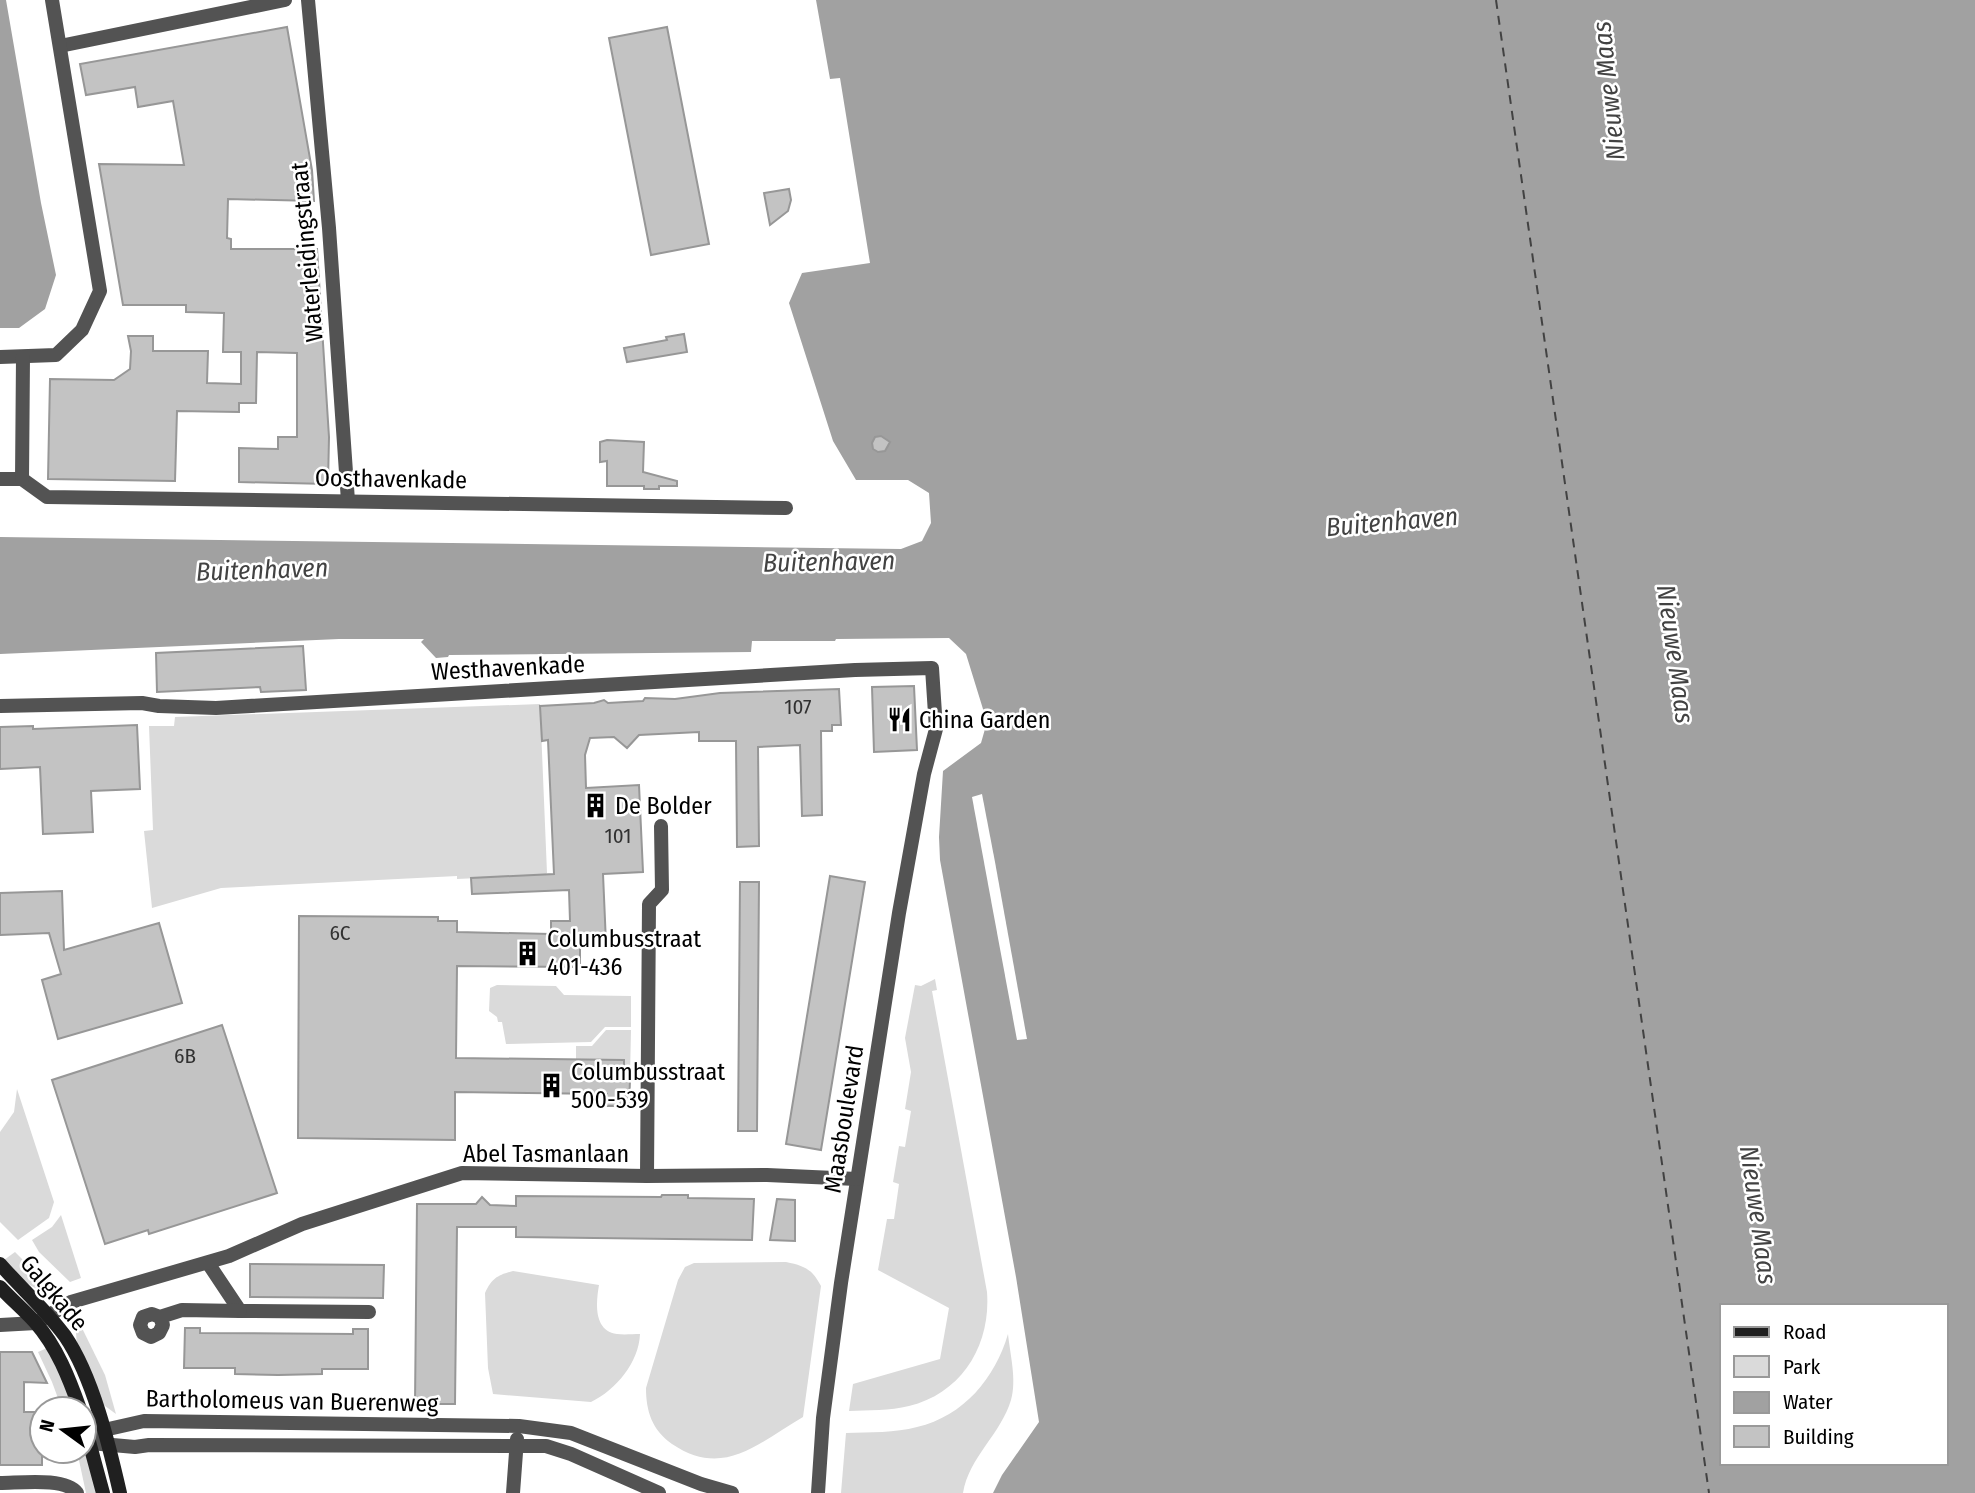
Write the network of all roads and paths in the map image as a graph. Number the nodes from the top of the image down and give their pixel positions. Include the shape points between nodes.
1 (52, 0) edge
2 (285, 0) edge
3 (308, 0) edge
4 (60, 46) junction
5 (0, 357) edge
6 (23, 357) junction
7 (0, 479) edge
8 (22, 479) junction
9 (348, 501) junction
10 (786, 508) dead end
11 (0, 706) edge
12 (930, 754) joint
13 (661, 826) dead end
14 (647, 1176) junction
15 (857, 1179) junction
16 (208, 1263) junction
17 (0, 1264) edge
18 (0, 1287) edge
19 (240, 1311) junction
20 (369, 1312) dead end
21 (160, 1317) dead end
22 (42, 1320) junction
23 (0, 1325) edge
24 (75, 1395) edge
25 (519, 1426) junction
26 (104, 1430) junction
27 (98, 1436) edge
28 (98, 1444) edge
29 (108, 1446) junction
30 (516, 1446) junction
31 (96, 1465) edge
32 (0, 1483) edge
33 (77, 1493) edge
34 (103, 1493) edge
35 (120, 1493) edge
36 (513, 1493) edge
37 (659, 1493) edge
38 (732, 1493) edge
39 (818, 1493) edge

1 - 4 street
2 - 4 street
3 - 9 street, Waterleidingstraat
4 - 6 street via 100,291 82,330 56,355
5 - 6 street
6 - 8 street
7 - 8 street
8 - 9 street, Oosthavenkade via 47,497
9 - 10 street, Oosthavenkade
11 - 12 street, Westhavenkade via 142,703 216,708 932,668 936,729
12 - 15 street, Maasboulevard
13 - 14 street via 662,890 649,904
14 - 15 street, Abel Tasmanlaan
14 - 16 street, Abel Tasmanlaan via 462,1173 302,1224
15 - 39 street, Maasboulevard via 823,1418
16 - 19 street
16 - 22 street, Abel Tasmanlaan via 97,1293
17 - 22 main road, Galgkade
18 - 22 main road, Galgkade
19 - 20 street
19 - 21 street via 181,1310
22 - 23 street
22 - 24 main road, Galgkade
22 - 26 main road, Galgkade via 76,1355
25 - 26 street, Bartholomeus van Buerenweg via 144,1421
25 - 30 street
25 - 38 street, Bartholomeus van Buerenweg via 571,1433
26 - 27 street, Bartholomeus van Buerenweg
26 - 29 main road, Galgkade
28 - 29 street, Bartholomeus van Buerenweg
29 - 30 street, Bartholomeus van Buerenweg
29 - 35 main road, Galgkade
30 - 36 street
30 - 37 street, Bartholomeus van Buerenweg via 546,1446
31 - 34 main road
32 - 33 street via 62,1483

